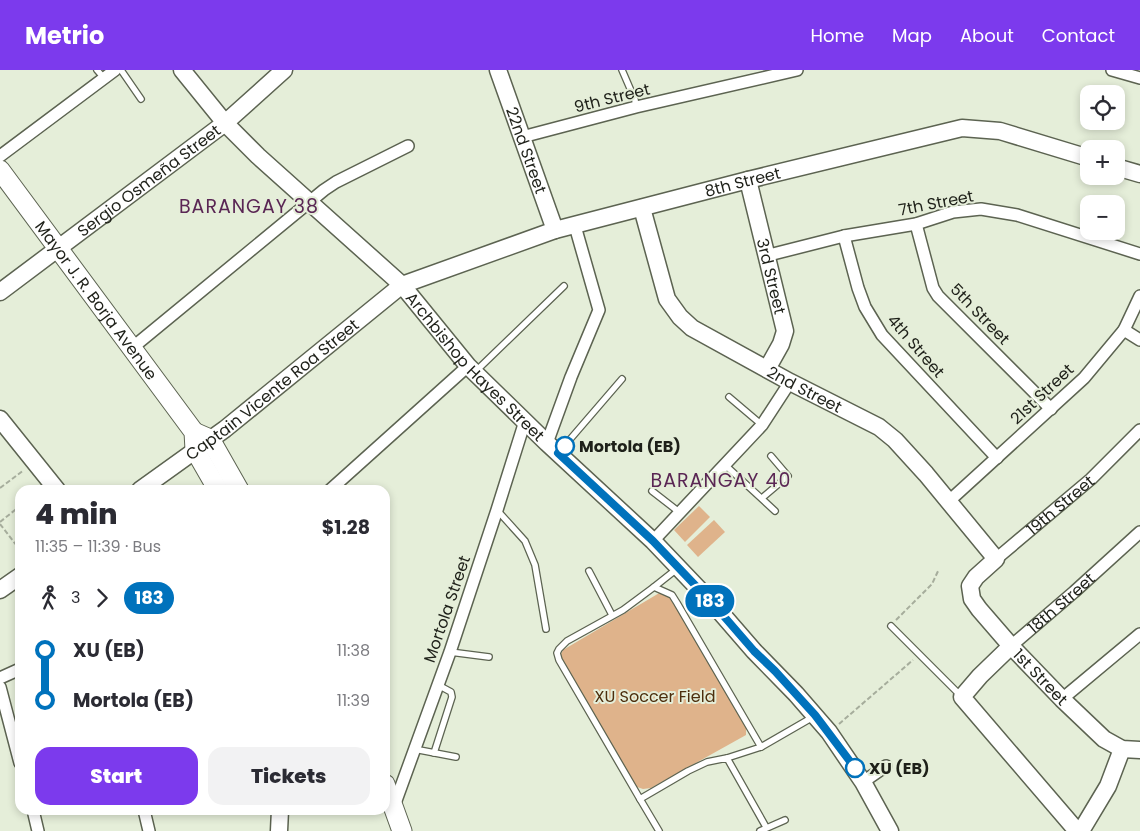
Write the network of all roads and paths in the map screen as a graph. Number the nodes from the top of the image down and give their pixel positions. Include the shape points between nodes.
1 (115, 70) edge
2 (121, 70) edge
3 (182, 70) edge
4 (284, 70) edge
5 (498, 70) edge
6 (622, 70) edge
7 (797, 70) edge
8 (1112, 70) edge
9 (101, 74) edge
10 (1140, 78) edge
11 (141, 99) dead end
12 (636, 107) junction
13 (224, 122) junction
14 (522, 138) junction
15 (408, 146) dead end
16 (1080, 155) edge
17 (0, 156) edge
18 (0, 170) edge
19 (1125, 170) edge
20 (1140, 174) edge
21 (748, 180) junction
22 (309, 202) junction
23 (642, 208) junction
24 (916, 224) junction
25 (575, 226) junction
26 (555, 230) junction
27 (844, 236) junction
28 (58, 247) junction
29 (1140, 254) edge
30 (766, 256) junction
31 (402, 285) junction
32 (564, 286) dead end
33 (0, 292) edge
34 (1140, 296) edge
35 (1124, 330) junction
36 (1140, 340) edge
37 (132, 348) junction
38 (472, 369) junction
39 (767, 369) junction
40 (622, 379) dead end
41 (790, 382) junction
42 (729, 397) dead end
43 (1051, 409) junction
44 (525, 421) junction
45 (762, 424) junction
46 (3, 429) edge
47 (1140, 430) edge
48 (200, 441) junction
49 (553, 448) junction
50 (771, 456) dead end
51 (997, 458) junction
52 (33, 462) junction
53 (724, 464) junction
54 (53, 485) edge
55 (146, 485) edge
56 (216, 485) edge
57 (235, 485) edge
58 (336, 485) edge
59 (0, 488) edge
60 (652, 491) dead end
61 (762, 498) junction
62 (948, 502) junction
63 (15, 510) edge
64 (497, 510) junction
65 (775, 511) dead end
66 (679, 512) junction
67 (0, 523) edge
68 (1140, 532) edge
69 (653, 541) junction
70 (15, 543) edge
71 (996, 559) junction
72 (679, 568) junction
73 (939, 569) dead end
74 (589, 571) dead end
75 (976, 577) joint
76 (15, 580) edge
77 (654, 587) junction
78 (0, 590) edge
79 (612, 615) junction
80 (892, 626) joint
81 (546, 629) dead end
82 (1140, 634) edge
83 (1011, 646) junction
84 (450, 652) junction
85 (920, 654) junction
86 (489, 657) dead end
87 (15, 670) edge
88 (0, 678) edge
89 (438, 686) junction
90 (0, 687) edge
91 (962, 697) junction
92 (1062, 699) junction
93 (815, 715) junction
94 (829, 732) junction
95 (15, 744) edge
96 (761, 747) junction
97 (414, 749) junction
98 (1122, 749) junction
99 (1140, 750) edge
100 (434, 753) junction
101 (456, 757) dead end
102 (728, 758) junction
103 (886, 766) dead end
104 (864, 782) junction
105 (390, 796) edge
106 (640, 799) junction
107 (394, 806) junction
108 (33, 815) edge
109 (145, 815) edge
110 (280, 815) edge
111 (785, 820) dead end
112 (763, 829) edge
113 (38, 831) edge
114 (149, 831) edge
115 (279, 831) edge
116 (402, 831) edge
117 (659, 831) edge
118 (890, 831) edge
119 (1077, 831) edge
120 (1081, 831) edge

1 - 9 street
2 - 11 lane
3 - 13 street, Archbishop Hayes Street
4 - 13 street, Sergio Osmeña Street
5 - 14 street, 22nd Street
6 - 12 lane
7 - 12 street, 9th Street
8 - 10 street
9 - 17 street
12 - 14 street, 9th Street
13 - 22 street, Archbishop Hayes Street
13 - 28 street, Sergio Osmeña Street
14 - 26 street, 22nd Street
15 - 22 street via 336,182
16 - 21 street, 8th Street via 1000,131 962,128
18 - 28 main road, Mayor J. R. Borja Avenue
19 - 20 street
21 - 23 street, 8th Street
21 - 30 street, 3rd Street
22 - 31 street, Archbishop Hayes Street
22 - 37 street
23 - 25 street, 8th Street
23 - 39 street, 2nd Street via 673,308 692,328
24 - 27 street, 7th Street
24 - 29 street, 7th Street via 953,212 997,211
24 - 43 street, 5th Street via 938,296
25 - 26 street, 8th Street
25 - 49 street via 598,310 571,377
26 - 31 street, 8th Street
27 - 30 street, 7th Street
27 - 51 street, 4th Street via 865,307 882,335
28 - 33 street, Sergio Osmeña Street
28 - 37 main road, Mayor J. R. Borja Avenue
30 - 39 street, 3rd Street via 785,331
31 - 38 street, Archbishop Hayes Street
31 - 48 street, Captain Vicente Roa Street
32 - 38 lane
34 - 35 street, 21st Street
35 - 36 street
35 - 43 street, 21st Street via 1084,378
37 - 48 main road, Mayor J. R. Borja Avenue
38 - 44 street, Archbishop Hayes Street
38 - 58 street
39 - 41 street, 2nd Street
40 - 49 lane
41 - 45 street
41 - 62 street, 2nd Street via 879,427 895,440
42 - 45 lane
43 - 51 street, 21st Street
44 - 49 street, Archbishop Hayes Street
44 - 64 street, Mortola Street
45 - 53 street
46 - 52 street
47 - 71 street, 19th Street via 1091,478
48 - 55 street, Captain Vicente Roa Street
48 - 56 main road, Mayor J. R. Borja Avenue
48 - 57 main road, Mayor J. R. Borja Avenue
49 - 69 street, Archbishop Hayes Street
50 - 61 lane via 788,476
51 - 62 street, 21st Street
52 - 54 street
52 - 59 path
53 - 61 lane
53 - 66 street
60 - 66 lane
61 - 65 lane
62 - 71 street, 2nd Street
63 - 67 path
64 - 81 lane via 525,541 535,565
64 - 84 street, Mortola Street
66 - 69 street
67 - 70 path
68 - 83 street, 18th Street
69 - 72 street, Archbishop Hayes Street
71 - 75 street, 19th Street
72 - 77 lane
72 - 93 street, Archbishop Hayes Street
73 - 80 path via 932,584
74 - 79 lane
75 - 83 street, 1st Street via 970,586 972,599
76 - 78 street
77 - 79 lane
77 - 96 lane via 672,595 677,602
79 - 106 lane via 568,641 559,649 558,660
80 - 85 lane
82 - 92 street
83 - 91 street, 18th Street
83 - 92 street, 1st Street
84 - 86 lane
84 - 89 street, Mortola Street
85 - 91 lane
85 - 94 path
87 - 88 street
89 - 97 street, Mortola Street
89 - 100 lane via 451,692 452,698
90 - 95 street
91 - 119 street
92 - 98 street, 1st Street via 1101,737
93 - 94 street, Archbishop Hayes Street
93 - 96 lane
94 - 104 street, Archbishop Hayes Street
96 - 102 lane
97 - 100 lane
97 - 107 street, Mortola Street
98 - 99 street, 1st Street
98 - 120 street via 1108,786
100 - 101 lane
102 - 106 lane via 694,768
102 - 112 lane
103 - 104 street
104 - 118 street, Archbishop Hayes Street
105 - 107 main road
106 - 117 lane
107 - 116 main road
108 - 113 street
109 - 114 street
110 - 115 street
111 - 112 lane

